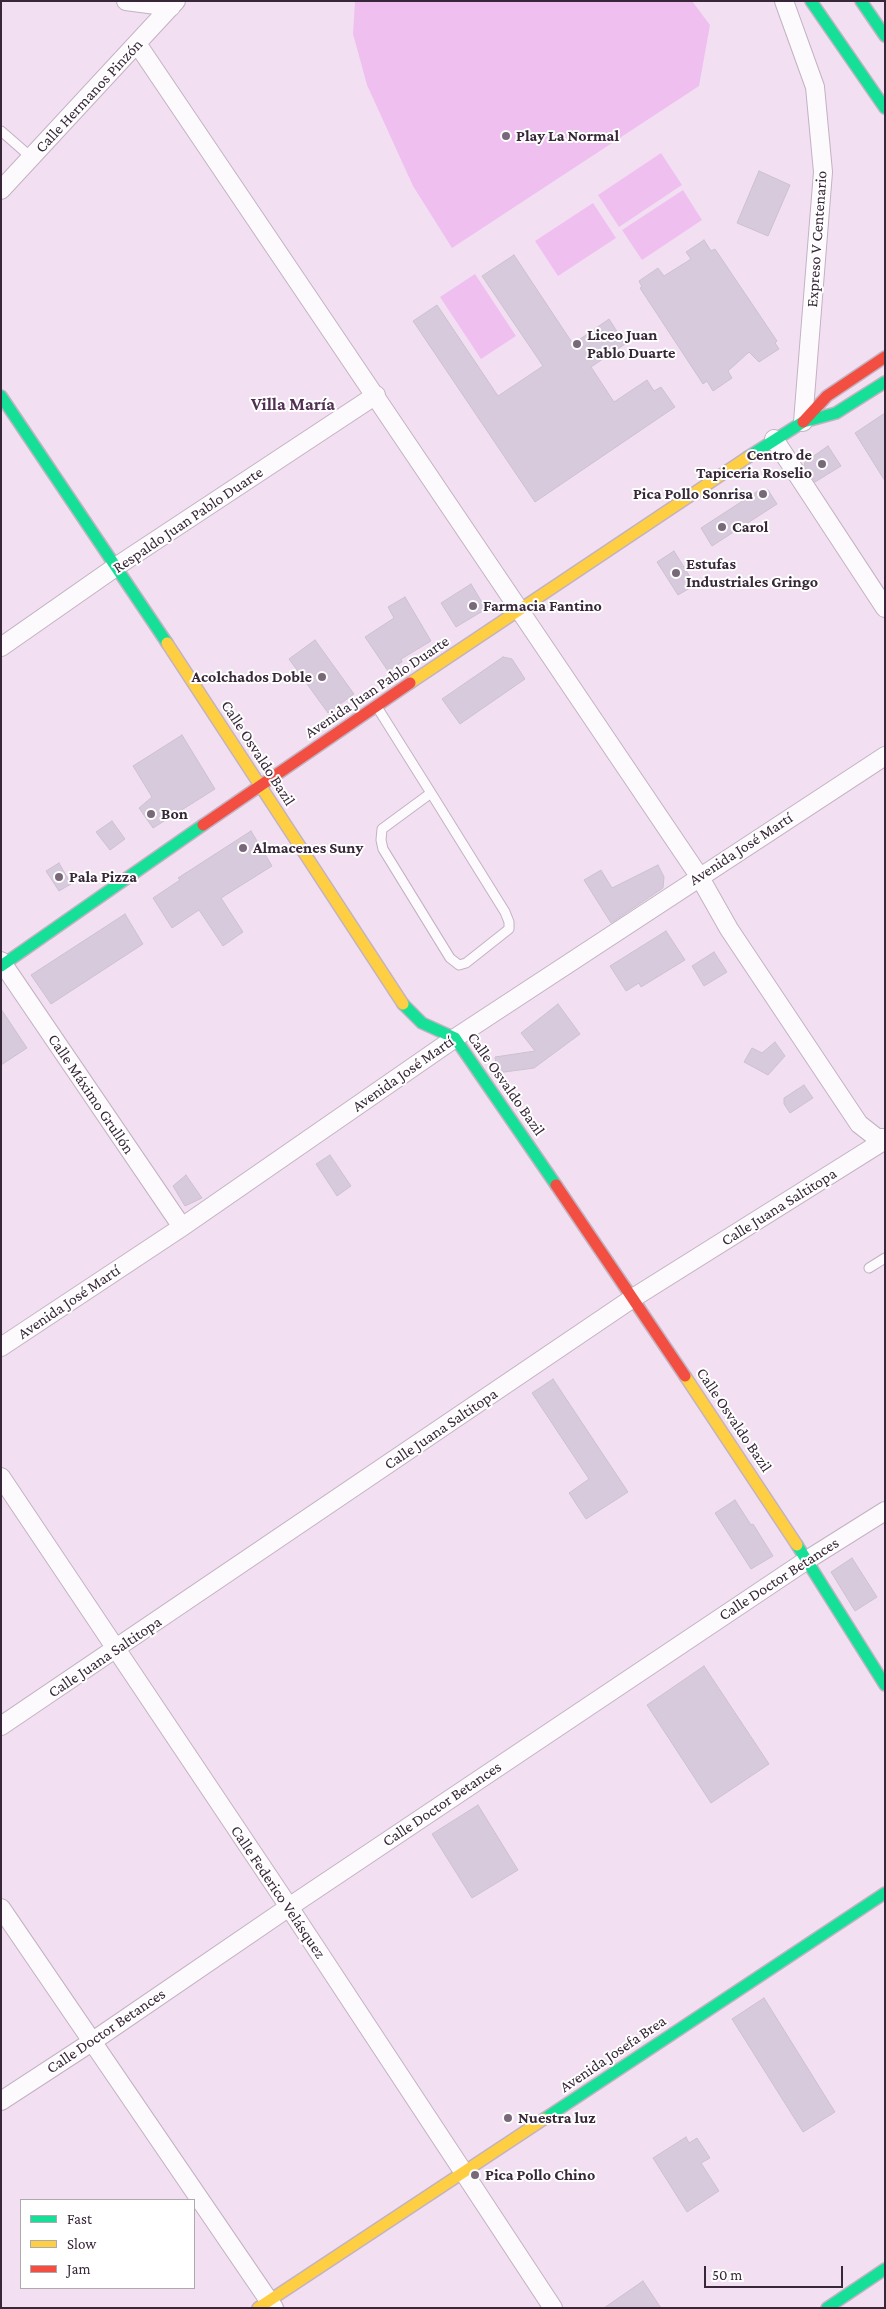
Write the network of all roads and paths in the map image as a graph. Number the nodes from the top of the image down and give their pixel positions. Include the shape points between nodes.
1 (126, 1) edge
2 (784, 1) edge
3 (861, 1) edge
4 (172, 3) edge
5 (813, 5) edge
6 (885, 36) edge
7 (138, 45) junction
8 (885, 108) edge
9 (1, 131) edge
10 (32, 158) junction
11 (1, 190) edge
12 (885, 357) edge
13 (885, 382) edge
14 (1, 396) edge
15 (376, 396) junction
16 (804, 422) junction
17 (774, 439) junction
18 (117, 566) junction
19 (885, 608) edge
20 (521, 610) junction
21 (1, 647) edge
22 (377, 706) junction
23 (885, 756) edge
24 (259, 785) junction
25 (431, 793) junction
26 (699, 876) junction
27 (2, 964) edge
28 (455, 1038) junction
29 (885, 1139) edge
30 (182, 1227) junction
31 (885, 1258) edge
32 (869, 1268) dead end
33 (634, 1298) junction
34 (1, 1347) edge
35 (1, 1477) edge
36 (885, 1511) edge
37 (807, 1560) junction
38 (116, 1650) junction
39 (885, 1685) edge
40 (1, 1726) edge
41 (885, 1893) edge
42 (289, 1907) junction
43 (1, 1908) edge
44 (93, 2041) junction
45 (1, 2100) edge
46 (464, 2173) junction
47 (883, 2274) edge
48 (267, 2305) edge
49 (553, 2308) edge
50 (827, 2308) edge

1 - 4 street
2 - 16 street, Expreso V Centenario via 814,87 823,172
3 - 6 main road
4 - 7 street, Calle Hermanos Pinzón
5 - 8 main road
7 - 10 street, Calle Hermanos Pinzón
7 - 15 street
9 - 10 lane
10 - 11 street, Calle Hermanos Pinzón
12 - 16 main road via 827,396
13 - 16 main road via 836,413
14 - 18 main road, Calle Osvaldo Bazil
15 - 18 street, Respaldo Juan Pablo Duarte
15 - 20 street
16 - 17 main road, Avenida Juan Pablo Duarte
17 - 19 street
17 - 20 main road, Avenida Juan Pablo Duarte
18 - 21 street, Respaldo Juan Pablo Duarte
18 - 24 main road, Calle Osvaldo Bazil
20 - 22 main road, Avenida Juan Pablo Duarte
20 - 26 street
22 - 24 main road, Avenida Juan Pablo Duarte
22 - 25 lane
23 - 26 street, Avenida José Martí
24 - 27 main road, Avenida Juan Pablo Duarte
24 - 28 main road, Calle Osvaldo Bazil via 405,1006 422,1023
25 - 25 lane via 509,922 509,929 466,963 458,965 445,950 381,840 382,829
26 - 28 street, Avenida José Martí
26 - 29 street via 729,929 860,1124 877,1138
27 - 30 street, Calle Máximo Grullón
28 - 30 street, Avenida José Martí
28 - 33 main road, Calle Osvaldo Bazil
29 - 33 street, Calle Juana Saltitopa
30 - 34 street, Avenida José Martí
31 - 32 lane
33 - 37 main road, Calle Osvaldo Bazil
33 - 38 street, Calle Juana Saltitopa
35 - 38 street, Calle Federico Velásquez
36 - 37 street, Calle Doctor Betances
37 - 39 main road, Calle Osvaldo Bazil
37 - 42 street, Calle Doctor Betances
38 - 40 street, Calle Juana Saltitopa
38 - 42 street, Calle Federico Velásquez
41 - 46 main road, Avenida Josefa Brea
42 - 44 street, Calle Doctor Betances
42 - 46 street, Calle Federico Velásquez
43 - 44 street
44 - 45 street, Calle Doctor Betances
44 - 48 street
46 - 48 main road, Avenida Josefa Brea
46 - 49 street, Calle Federico Velásquez
47 - 50 main road

